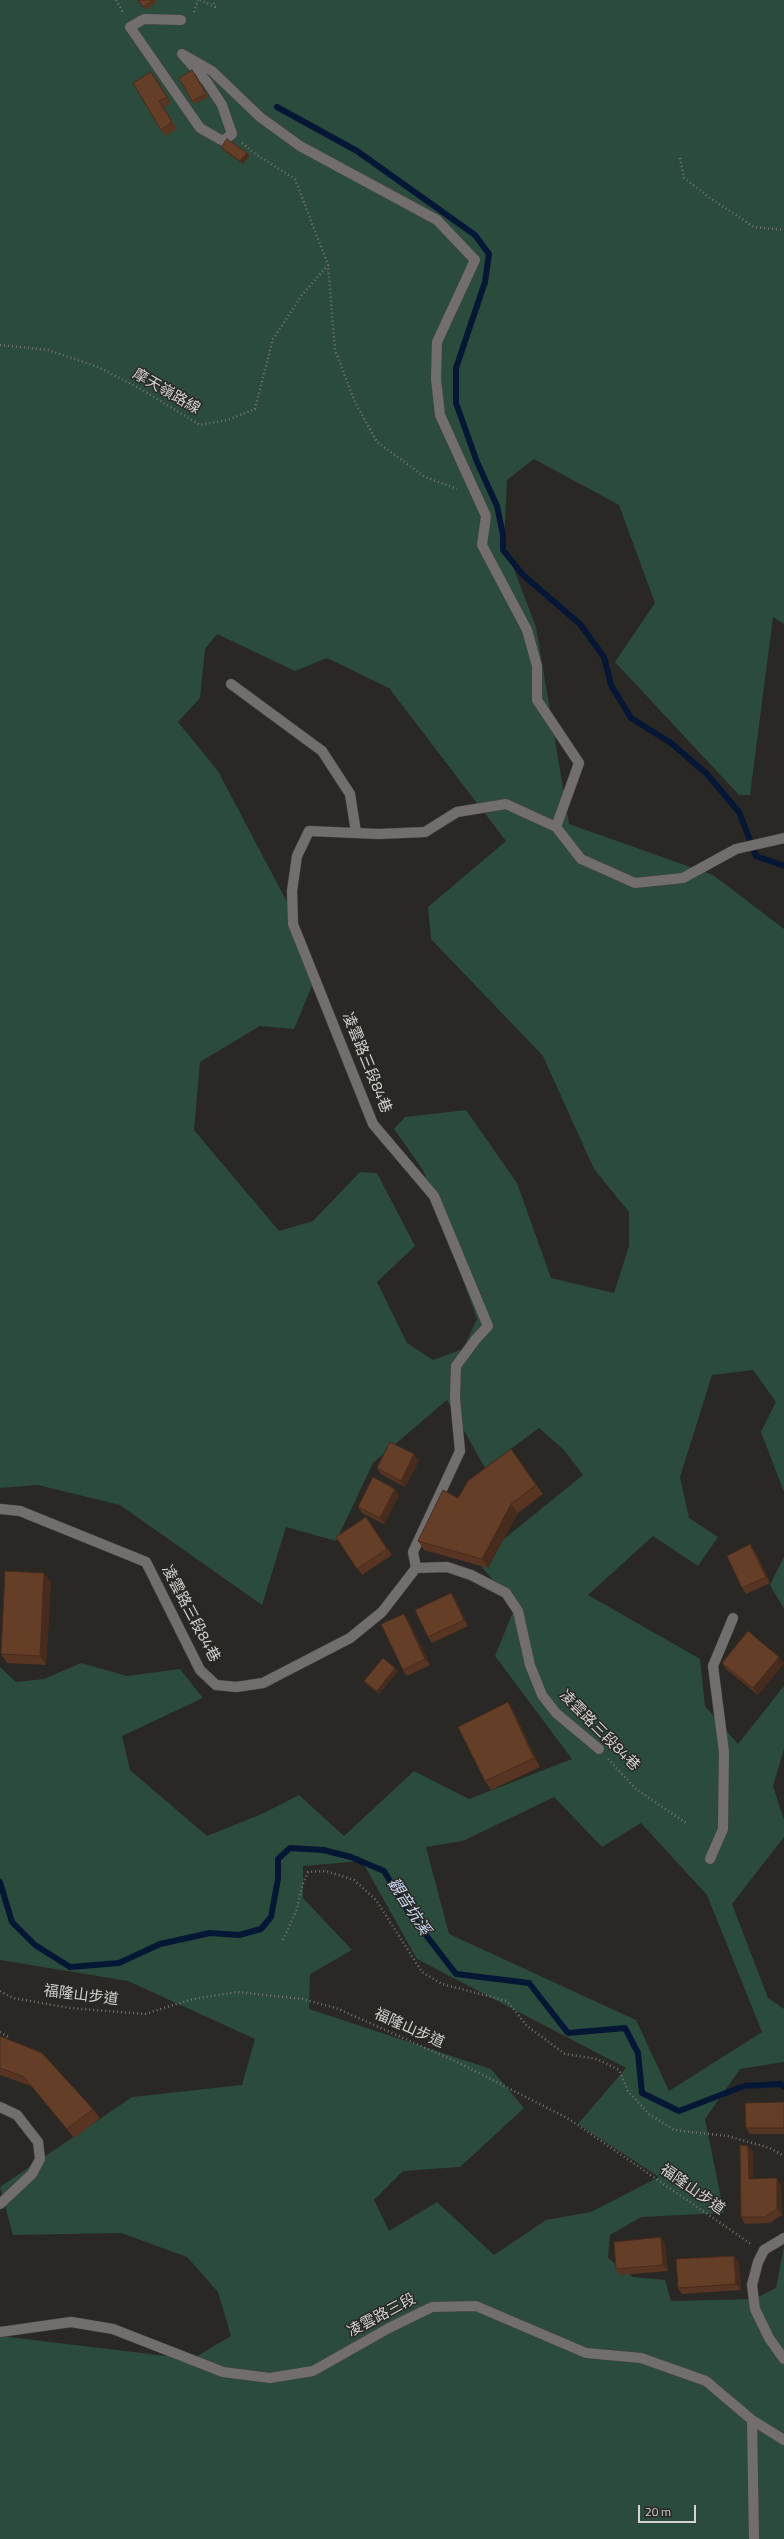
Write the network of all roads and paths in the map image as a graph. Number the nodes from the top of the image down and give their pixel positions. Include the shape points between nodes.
1 (200, 0) edge
2 (213, 0) edge
3 (182, 20) dead end
4 (232, 134) junction
5 (680, 158) dead end
6 (784, 230) edge
7 (328, 265) junction
8 (0, 345) edge
9 (460, 491) dead end
10 (231, 684) dead end
11 (556, 827) junction
12 (356, 832) junction
13 (784, 838) edge
14 (0, 1509) edge
15 (416, 1568) junction
16 (733, 1618) dead end
17 (599, 1749) joint
18 (686, 1823) dead end
19 (710, 1859) dead end
20 (283, 1940) dead end
21 (0, 1992) edge
22 (0, 2032) edge
23 (10, 2038) edge
24 (0, 2107) edge
25 (784, 2156) edge
26 (0, 2204) edge
27 (784, 2238) edge
28 (764, 2250) junction
29 (0, 2332) edge
30 (784, 2359) edge
31 (752, 2420) junction
32 (784, 2440) edge
33 (754, 2539) edge

1 - 2 path via 215,7
3 - 4 street via 144,19 130,27 200,128 223,141
4 - 7 path via 254,153 296,179
4 - 11 street via 222,105 207,82 182,54 212,71 260,117 300,146 437,220 475,260 436,342 436,379 440,415 486,516 482,545 527,630 537,666 537,700 579,763
5 - 6 path via 684,178 710,198 754,227
7 - 8 path, 摩天嶺路線 via 302,295 273,339 255,409 228,420 200,425 139,388 98,367 48,350
7 - 9 path via 335,350 355,402 377,442 425,477
10 - 12 street via 322,751 350,794
11 - 12 street, 凌雲路三段84巷 via 506,804 457,812 425,832
11 - 13 street via 581,859 635,883 683,878 739,848
12 - 15 street, 凌雲路三段84巷 via 309,831 297,856 292,891 293,924 373,1124 434,1196 488,1326 456,1366 455,1398 460,1451 413,1552
14 - 15 street, 凌雲路三段84巷 via 20,1511 146,1562 200,1670 216,1685 236,1687 263,1683 350,1638 382,1612
15 - 17 street, 凌雲路三段84巷 via 447,1567 471,1575 506,1593 518,1611 530,1665 542,1695 556,1713
16 - 19 street via 713,1666 724,1752 723,1829
17 - 18 path, 凌雲路三段84巷 via 636,1789
20 - 25 path via 297,1909 308,1872 326,1871 354,1880 376,1900 422,1972 442,1984 507,2001 527,2026 565,2054 597,2059 619,2070 628,2091 649,2114 674,2130 727,2136 770,2148
21 - 28 path, 福隆山步道 via 13,1998 70,2008 146,2014 194,1999 238,1992 302,1999 336,2008 457,2062 569,2119 752,2245
22 - 23 path
24 - 26 street via 17,2115 38,2142 40,2159 32,2174
27 - 28 street
28 - 30 street via 752,2285 755,2309
29 - 31 street, 凌雲路三段 via 71,2322 113,2329 223,2372 270,2378 313,2371 432,2307 476,2306 586,2353 640,2358 706,2381
31 - 32 street, 凌雲路三段
31 - 33 street

